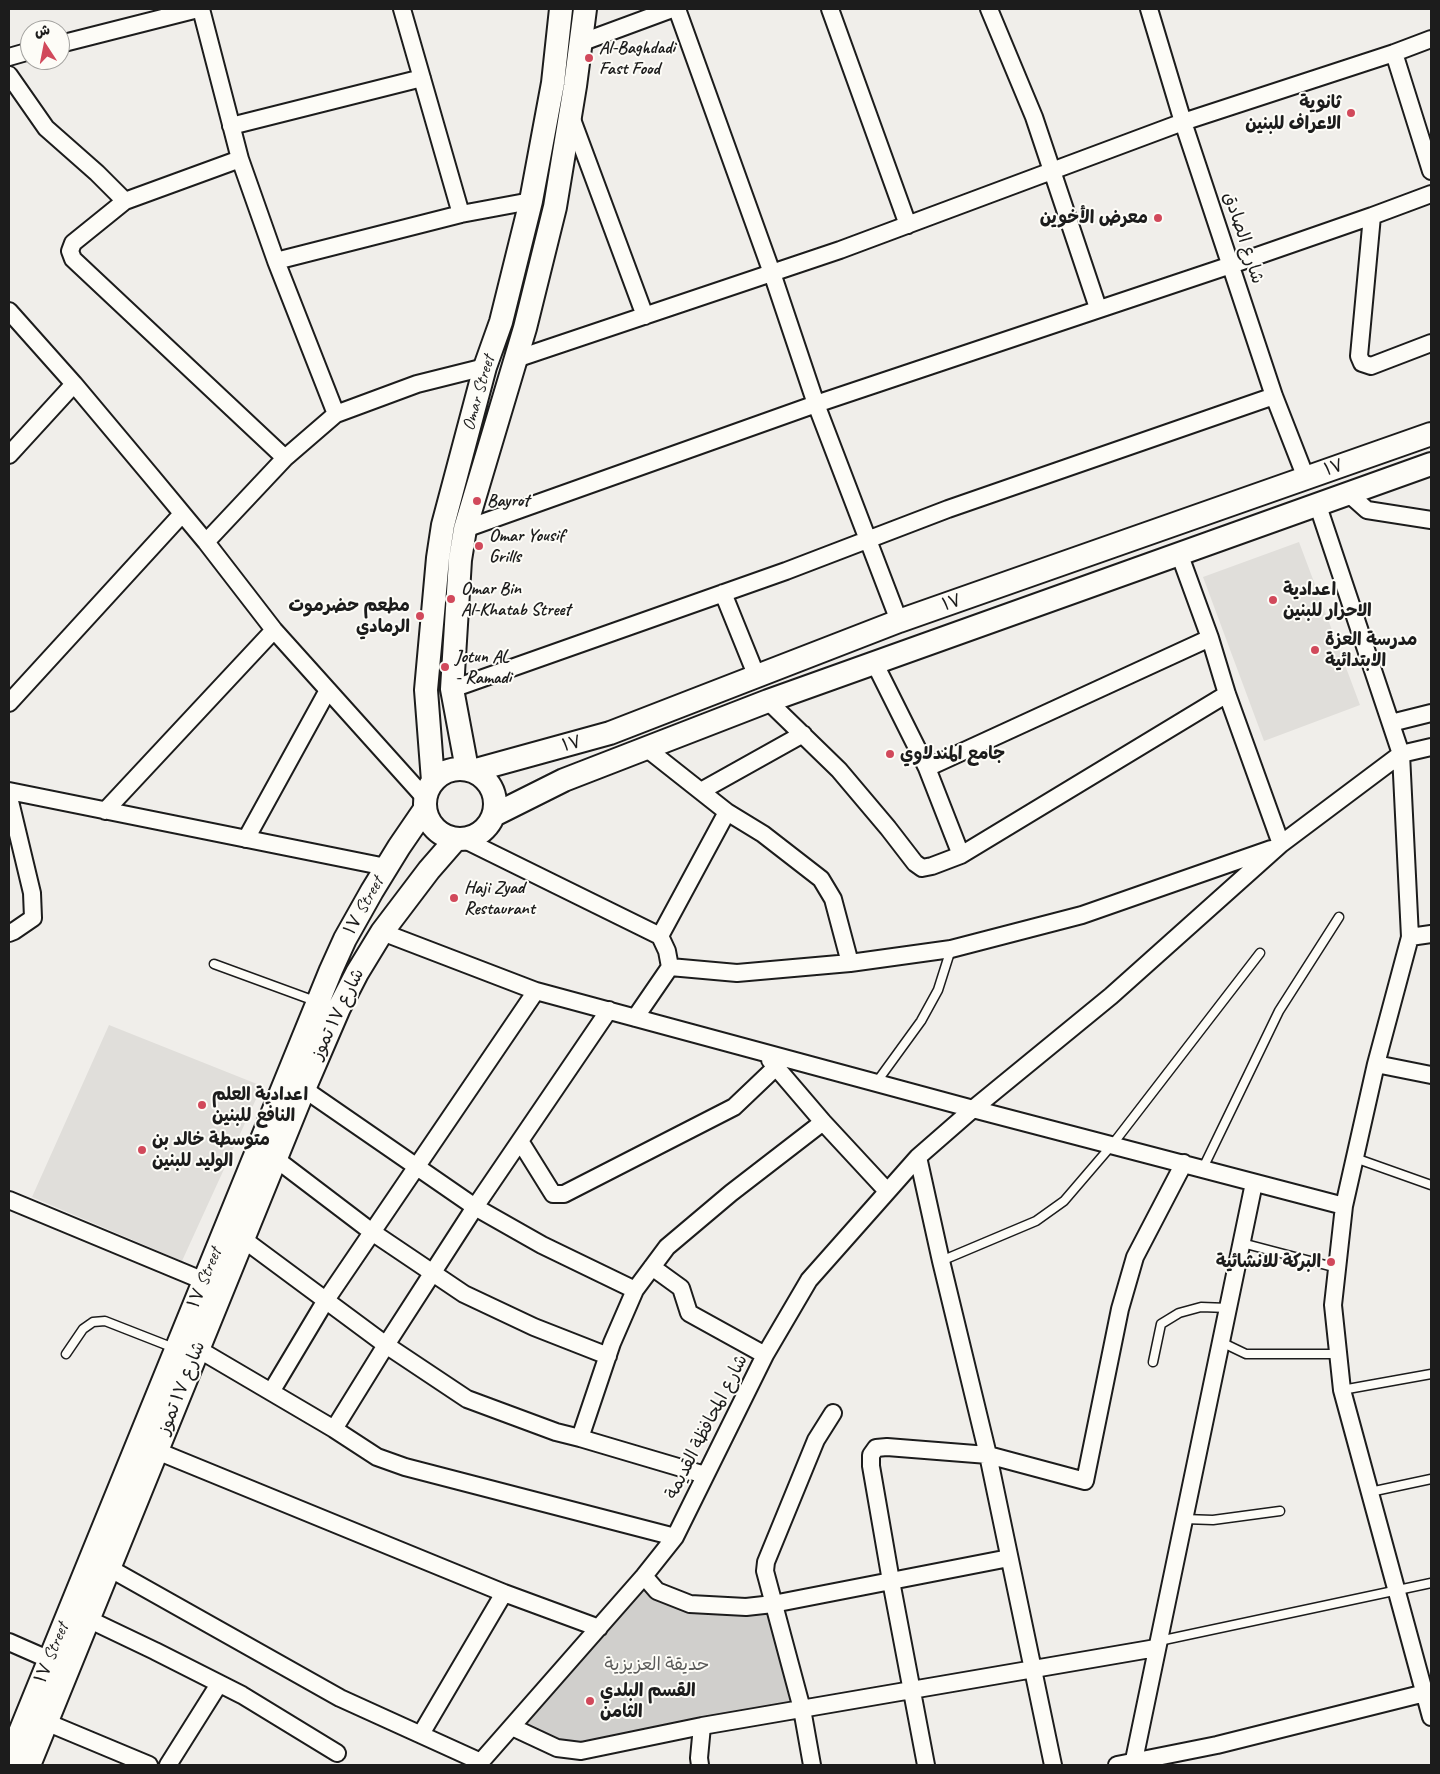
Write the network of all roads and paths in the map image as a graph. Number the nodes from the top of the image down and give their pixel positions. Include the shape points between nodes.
1 (199, 9) edge
2 (402, 9) edge
3 (561, 9) edge
4 (585, 9) edge
5 (672, 9) edge
6 (677, 9) edge
7 (830, 9) edge
8 (990, 9) edge
9 (1149, 9) edge
10 (1431, 39) edge
11 (70, 41) edge
12 (580, 43) junction
13 (1394, 53) junction
14 (9, 75) edge
15 (422, 78) junction
16 (570, 113) junction
17 (1183, 122) junction
18 (231, 126) junction
19 (240, 159) junction
20 (1052, 171) junction
21 (1431, 171) edge
22 (1431, 194) edge
23 (125, 201) junction
24 (531, 201) junction
25 (461, 214) junction
26 (1372, 216) junction
27 (908, 225) junction
28 (276, 261) junction
29 (1231, 265) junction
30 (772, 273) junction
31 (1098, 308) junction
32 (9, 311) edge
33 (645, 316) junction
34 (1431, 343) edge
35 (516, 360) junction
36 (485, 367) junction
37 (74, 384) junction
38 (1274, 396) junction
39 (816, 404) junction
40 (336, 414) junction
41 (1431, 434) edge
42 (9, 455) edge
43 (285, 458) junction
44 (1431, 464) edge
45 (1306, 478) junction
46 (1349, 494) junction
47 (1318, 506) junction
48 (182, 514) junction
49 (1431, 520) edge
50 (465, 529) junction
51 (867, 540) junction
52 (206, 542) junction
53 (1179, 553) junction
54 (723, 593) junction
55 (899, 621) junction
56 (274, 630) junction
57 (1210, 638) junction
58 (874, 662) junction
59 (757, 677) junction
60 (452, 689) junction
61 (328, 690) junction
62 (1227, 694) junction
63 (768, 701) junction
64 (9, 702) edge
65 (1431, 713) edge
66 (1391, 723) junction
67 (803, 734) junction
68 (1431, 747) edge
69 (646, 748) junction
70 (1401, 754) junction
71 (927, 768) junction
72 (470, 770) junction
73 (9, 791) edge
74 (701, 791) junction
75 (428, 796) junction
76 (9, 797) edge
77 (104, 811) junction
78 (727, 812) junction
79 (494, 815) junction
80 (246, 839) junction
81 (460, 839) junction
82 (1280, 845) junction
83 (961, 855) junction
84 (386, 867) junction
85 (1339, 917) dead end
86 (9, 932) edge
87 (382, 932) junction
88 (1431, 934) edge
89 (660, 936) junction
90 (1410, 937) junction
91 (951, 949) junction
92 (1260, 953) dead end
93 (850, 963) junction
94 (214, 964) dead end
95 (670, 967) junction
96 (536, 990) junction
97 (317, 1002) junction
98 (609, 1010) junction
99 (636, 1018) junction
100 (762, 1051) junction
101 (1376, 1064) junction
102 (776, 1067) junction
103 (1431, 1075) edge
104 (876, 1082) junction
105 (304, 1089) junction
106 (973, 1109) junction
107 (823, 1122) junction
108 (520, 1141) junction
109 (1112, 1145) junction
110 (918, 1157) junction
111 (1355, 1158) junction
112 (276, 1159) junction
113 (1184, 1163) junction
114 (415, 1167) junction
115 (1203, 1168) junction
116 (1254, 1183) junction
117 (1431, 1185) edge
118 (887, 1191) junction
119 (9, 1200) edge
120 (1344, 1206) junction
121 (475, 1207) junction
122 (372, 1232) junction
123 (243, 1239) junction
124 (1242, 1242) junction
125 (941, 1260) junction
126 (652, 1267) junction
127 (1337, 1268) junction
128 (432, 1274) junction
129 (204, 1281) junction
130 (635, 1290) junction
131 (326, 1300) junction
132 (1228, 1308) junction
133 (1221, 1342) junction
134 (386, 1345) junction
135 (187, 1349) junction
136 (66, 1354) dead end
137 (1338, 1354) junction
138 (766, 1355) junction
139 (608, 1356) junction
140 (1153, 1362) dead end
141 (1431, 1374) edge
142 (1342, 1390) junction
143 (271, 1392) junction
144 (833, 1413) dead end
145 (334, 1429) junction
146 (580, 1438) junction
147 (156, 1451) junction
148 (988, 1455) junction
149 (705, 1475) junction
150 (1431, 1479) edge
151 (1369, 1492) junction
152 (1280, 1512) dead end
153 (1184, 1519) junction
154 (675, 1537) junction
155 (1009, 1558) junction
156 (109, 1568) junction
157 (644, 1576) junction
158 (891, 1581) junction
159 (1431, 1583) edge
160 (1396, 1590) junction
161 (504, 1593) junction
162 (773, 1604) junction
163 (88, 1619) junction
164 (599, 1628) junction
165 (9, 1642) edge
166 (1157, 1644) junction
167 (50, 1660) junction
168 (1032, 1669) junction
169 (219, 1684) junction
170 (911, 1691) junction
171 (1428, 1693) edge
172 (802, 1709) junction
173 (1431, 1717) edge
174 (46, 1722) junction
175 (702, 1726) junction
176 (512, 1727) junction
177 (421, 1734) junction
178 (337, 1753) dead end
179 (9, 1759) edge
180 (1133, 1763) edge
181 (480, 1764) edge
182 (29, 1765) edge
183 (149, 1765) edge
184 (168, 1765) edge
185 (700, 1765) edge
186 (812, 1765) edge
187 (926, 1765) edge
188 (1053, 1765) edge
189 (1116, 1765) edge

1 - 11 street
1 - 18 street
2 - 15 street
3 - 24 main road, Omar Street via 553,83
4 - 12 main road, Omar Street
5 - 12 street
6 - 30 street
7 - 27 street
8 - 20 street
9 - 17 street, شارع الصادق
10 - 13 street
12 - 16 main road, Omar Street
13 - 17 street
13 - 21 street
14 - 23 street via 46,128
15 - 18 street
15 - 25 street
16 - 33 street
16 - 35 main road, Omar Street via 555,207
17 - 20 street
17 - 29 street, شارع الصادق
18 - 19 street
19 - 23 street
19 - 28 street
20 - 27 street
20 - 31 street
22 - 26 street
23 - 43 street via 73,243 70,251 73,259
24 - 25 street
24 - 36 main road, Omar Street via 501,322
25 - 28 street
26 - 29 street
26 - 34 street via 1359,356 1362,363 1371,366
27 - 30 street
28 - 40 street
29 - 31 street
29 - 38 street, شارع الصادق
30 - 33 street
30 - 39 street
31 - 39 street
32 - 37 street
33 - 35 street
35 - 50 main road, Omar Street
36 - 40 street via 417,384
36 - 75 main road, Omar Street via 443,524 438,558 426,690
37 - 42 street
37 - 48 street
38 - 45 street, شارع الصادق
38 - 51 street
39 - 50 street
39 - 51 street
40 - 43 street
41 - 45 main road, ١٧
43 - 52 street
44 - 46 main road, ١٧
45 - 55 main road, ١٧
46 - 47 main road, ١٧
46 - 49 street via 1372,512
47 - 53 main road, ١٧
47 - 66 street
48 - 52 street
48 - 64 street
50 - 60 main road, Omar Street
51 - 54 street
51 - 55 street
52 - 56 street
53 - 57 street
53 - 58 main road, ١٧
54 - 59 street
54 - 60 street
55 - 59 main road, ١٧
56 - 61 street
56 - 77 street
57 - 62 street
57 - 71 street
58 - 63 main road, ١٧
58 - 71 street
59 - 72 main road, ١٧ via 610,733
60 - 72 main road, Omar Street
61 - 75 street
61 - 80 street
62 - 82 street
62 - 83 street
63 - 67 street
63 - 69 main road, ١٧
65 - 66 street
66 - 70 street
67 - 74 street
67 - 83 street via 888,828 915,864 922,868
68 - 70 street
69 - 74 street
69 - 79 main road, ١٧ via 564,780
70 - 82 street
70 - 90 street
71 - 83 street
72 - 75 main road via 455,769 443,773
72 - 79 main road via 490,784 496,804
73 - 77 street
74 - 78 street
75 - 81 main road via 427,818 439,833
75 - 84 main road, ١٧ Street
76 - 86 street via 32,893 33,918
77 - 80 street
78 - 89 street
78 - 93 street via 763,834 821,879 833,899
79 - 81 main road via 482,832
80 - 84 street
81 - 87 main road, شارع ١٧ تموز via 424,877
81 - 89 street
82 - 91 street via 1082,915
82 - 106 street, شارع المحافظة القديمة via 1111,996
84 - 97 main road, ١٧ Street via 345,939
85 - 115 lane via 1279,1011
87 - 96 street
87 - 105 main road, شارع ١٧ تموز via 339,1008
88 - 90 street
89 - 95 street via 668,951
90 - 101 street
91 - 93 street
91 - 104 lane via 938,990 921,1021
92 - 109 lane
93 - 95 street via 738,972
94 - 97 lane
95 - 99 street
96 - 98 street
96 - 114 street
97 - 129 main road, ١٧ Street
98 - 99 street
98 - 108 street
99 - 100 street
100 - 102 street
100 - 104 street
101 - 103 street
101 - 111 street
102 - 107 street
102 - 108 street via 734,1107 564,1194 553,1194
104 - 106 street
105 - 112 main road, شارع ١٧ تموز
105 - 114 street
106 - 109 street
106 - 110 street, شارع المحافظة القديمة
107 - 118 street
107 - 126 street via 667,1247
108 - 121 street
109 - 113 street
109 - 125 lane via 1064,1201 1049,1213 1019,1230
110 - 118 street, شارع المحافظة القديمة
110 - 125 street
111 - 117 lane
111 - 120 street
112 - 122 street
112 - 123 main road, شارع ١٧ تموز
113 - 115 street
113 - 148 street via 1134,1258 1120,1308 1085,1480
114 - 121 street
114 - 122 street
115 - 116 street
116 - 120 street
116 - 124 street
118 - 138 street, شارع المحافظة القديمة via 809,1280
119 - 129 street
120 - 127 street
121 - 128 street
121 - 130 street via 542,1245
122 - 128 street
122 - 131 street
123 - 131 street
123 - 135 main road, شارع ١٧ تموز
124 - 127 lane
124 - 132 street
125 - 148 street
126 - 130 street
126 - 138 street via 681,1288 688,1313
127 - 137 street via 1333,1305
128 - 134 street
128 - 139 street via 464,1294 534,1327
129 - 135 main road, ١٧ Street
130 - 139 street
131 - 134 street
131 - 143 street
132 - 133 street
132 - 140 lane via 1201,1307 1179,1313 1161,1324
133 - 137 lane via 1246,1354
133 - 153 street
134 - 145 street
134 - 146 street via 466,1399
135 - 136 lane via 105,1321 93,1322 83,1329
135 - 143 street
135 - 147 main road, شارع ١٧ تموز
135 - 167 main road, ١٧ Street
137 - 142 street
138 - 149 street, شارع المحافظة القديمة
139 - 146 street
141 - 142 lane
142 - 151 street
143 - 145 street
144 - 162 street via 816,1440 766,1562 766,1581
145 - 154 street via 377,1457 405,1467
146 - 149 street
147 - 156 main road, شارع ١٧ تموز
147 - 161 street
148 - 155 street
148 - 158 street via 876,1448 871,1455 871,1466
149 - 154 street, شارع المحافظة القديمة
150 - 151 lane
151 - 160 street
152 - 153 lane via 1213,1520
153 - 166 street
154 - 157 street, شارع المحافظة القديمة
155 - 158 street
155 - 168 street
156 - 163 main road, شارع ١٧ تموز
156 - 177 street via 340,1698
157 - 162 street via 657,1592 690,1604 746,1608
157 - 164 street, شارع المحافظة القديمة
158 - 162 street
158 - 170 street
159 - 160 lane
160 - 166 lane
160 - 171 street
161 - 164 street
161 - 177 street
162 - 172 street
163 - 169 street
163 - 174 main road, شارع ١٧ تموز
164 - 176 street, شارع المحافظة القديمة
165 - 167 street
166 - 168 street
166 - 180 street
167 - 179 main road, ١٧ Street
168 - 170 street
168 - 188 street
169 - 178 street
169 - 184 street
170 - 172 street
170 - 187 street
171 - 173 street
171 - 180 street
172 - 175 street
172 - 186 street
174 - 182 main road, شارع ١٧ تموز
174 - 183 street
175 - 176 street via 581,1752 557,1748
175 - 185 street
176 - 181 street, شارع المحافظة القديمة
177 - 181 street
180 - 189 street

